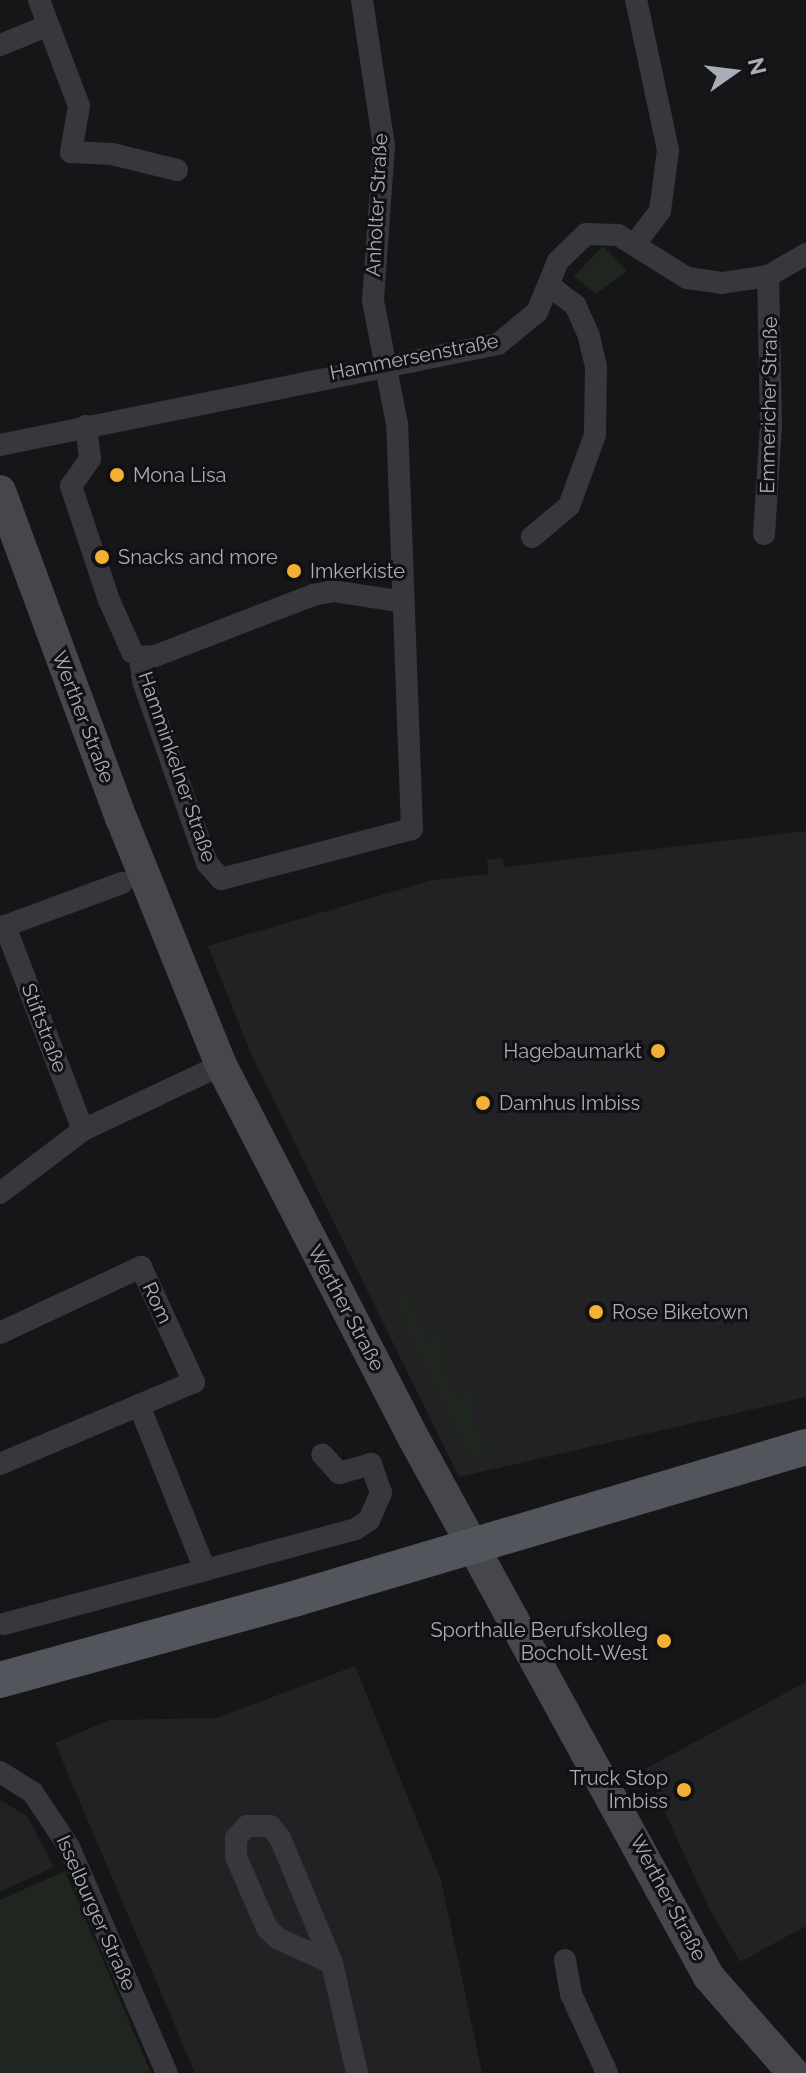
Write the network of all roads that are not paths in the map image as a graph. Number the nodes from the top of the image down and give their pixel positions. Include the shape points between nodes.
1 (39, 0) edge
2 (362, 0) edge
3 (636, 0) edge
4 (47, 26) junction
5 (0, 45) edge
6 (177, 170) dead end
7 (634, 245) junction
8 (806, 254) edge
9 (768, 276) junction
10 (550, 286) junction
11 (387, 363) junction
12 (86, 426) junction
13 (0, 445) edge
14 (0, 491) edge
15 (764, 534) dead end
16 (532, 537) dead end
17 (403, 602) junction
18 (140, 657) junction
19 (122, 883) dead end
20 (2, 927) edge
21 (221, 1065) junction
22 (83, 1130) junction
23 (0, 1193) edge
24 (0, 1333) edge
25 (139, 1405) junction
26 (806, 1447) edge
27 (322, 1454) dead end
28 (0, 1464) edge
29 (473, 1546) junction
30 (205, 1570) junction
31 (4, 1624) dead end
32 (0, 1680) edge
33 (0, 1772) edge
34 (565, 1960) dead end
35 (332, 1963) junction
36 (167, 2073) edge
37 (357, 2073) edge
38 (607, 2073) edge
39 (793, 2073) edge

1 - 4 street
2 - 11 street, Anholter Straße via 384,146 373,300
3 - 7 street via 668,150 660,211
4 - 5 street
4 - 6 street via 79,106 71,152 112,154
7 - 9 street, Hammersenstraße via 687,278 722,283
7 - 10 street, Hammersenstraße via 618,235 586,234 558,261
8 - 9 street, Hammersenstraße
9 - 15 street, Emmericher Straße via 765,354 771,427
10 - 11 street, Hammersenstraße via 537,312 498,344
10 - 16 street via 575,305 589,336 596,379 595,435 569,506
11 - 12 street, Hammersenstraße
11 - 17 street, Hamminkelner Straße via 397,424
12 - 13 street, Hammersenstraße
12 - 18 street, Hamminkelner Straße via 90,459 71,486 109,600 132,652
14 - 21 main road, Werther Straße via 122,820
17 - 18 street, Hamminkelner Straße via 333,591 313,595 155,656
17 - 18 street, Hamminkelner Straße via 412,829 235,879 221,879 207,863 143,681
19 - 20 street, Stiftstraße
20 - 22 street, Stiftstraße
21 - 22 street
21 - 29 main road, Werther Straße
22 - 23 street
24 - 25 street, Rom via 141,1267 194,1382
25 - 28 street, Rom
25 - 30 street
26 - 29 main road
27 - 30 street via 339,1473 371,1464 381,1493 369,1520 356,1529
29 - 32 main road
29 - 39 main road, Werther Straße via 709,1977
30 - 31 street
33 - 36 street, Isselburger Straße via 33,1793 61,1833
34 - 38 street via 571,1994
35 - 35 street via 280,1838 270,1826 247,1826 236,1838 236,1857 267,1928 277,1938
35 - 37 street

